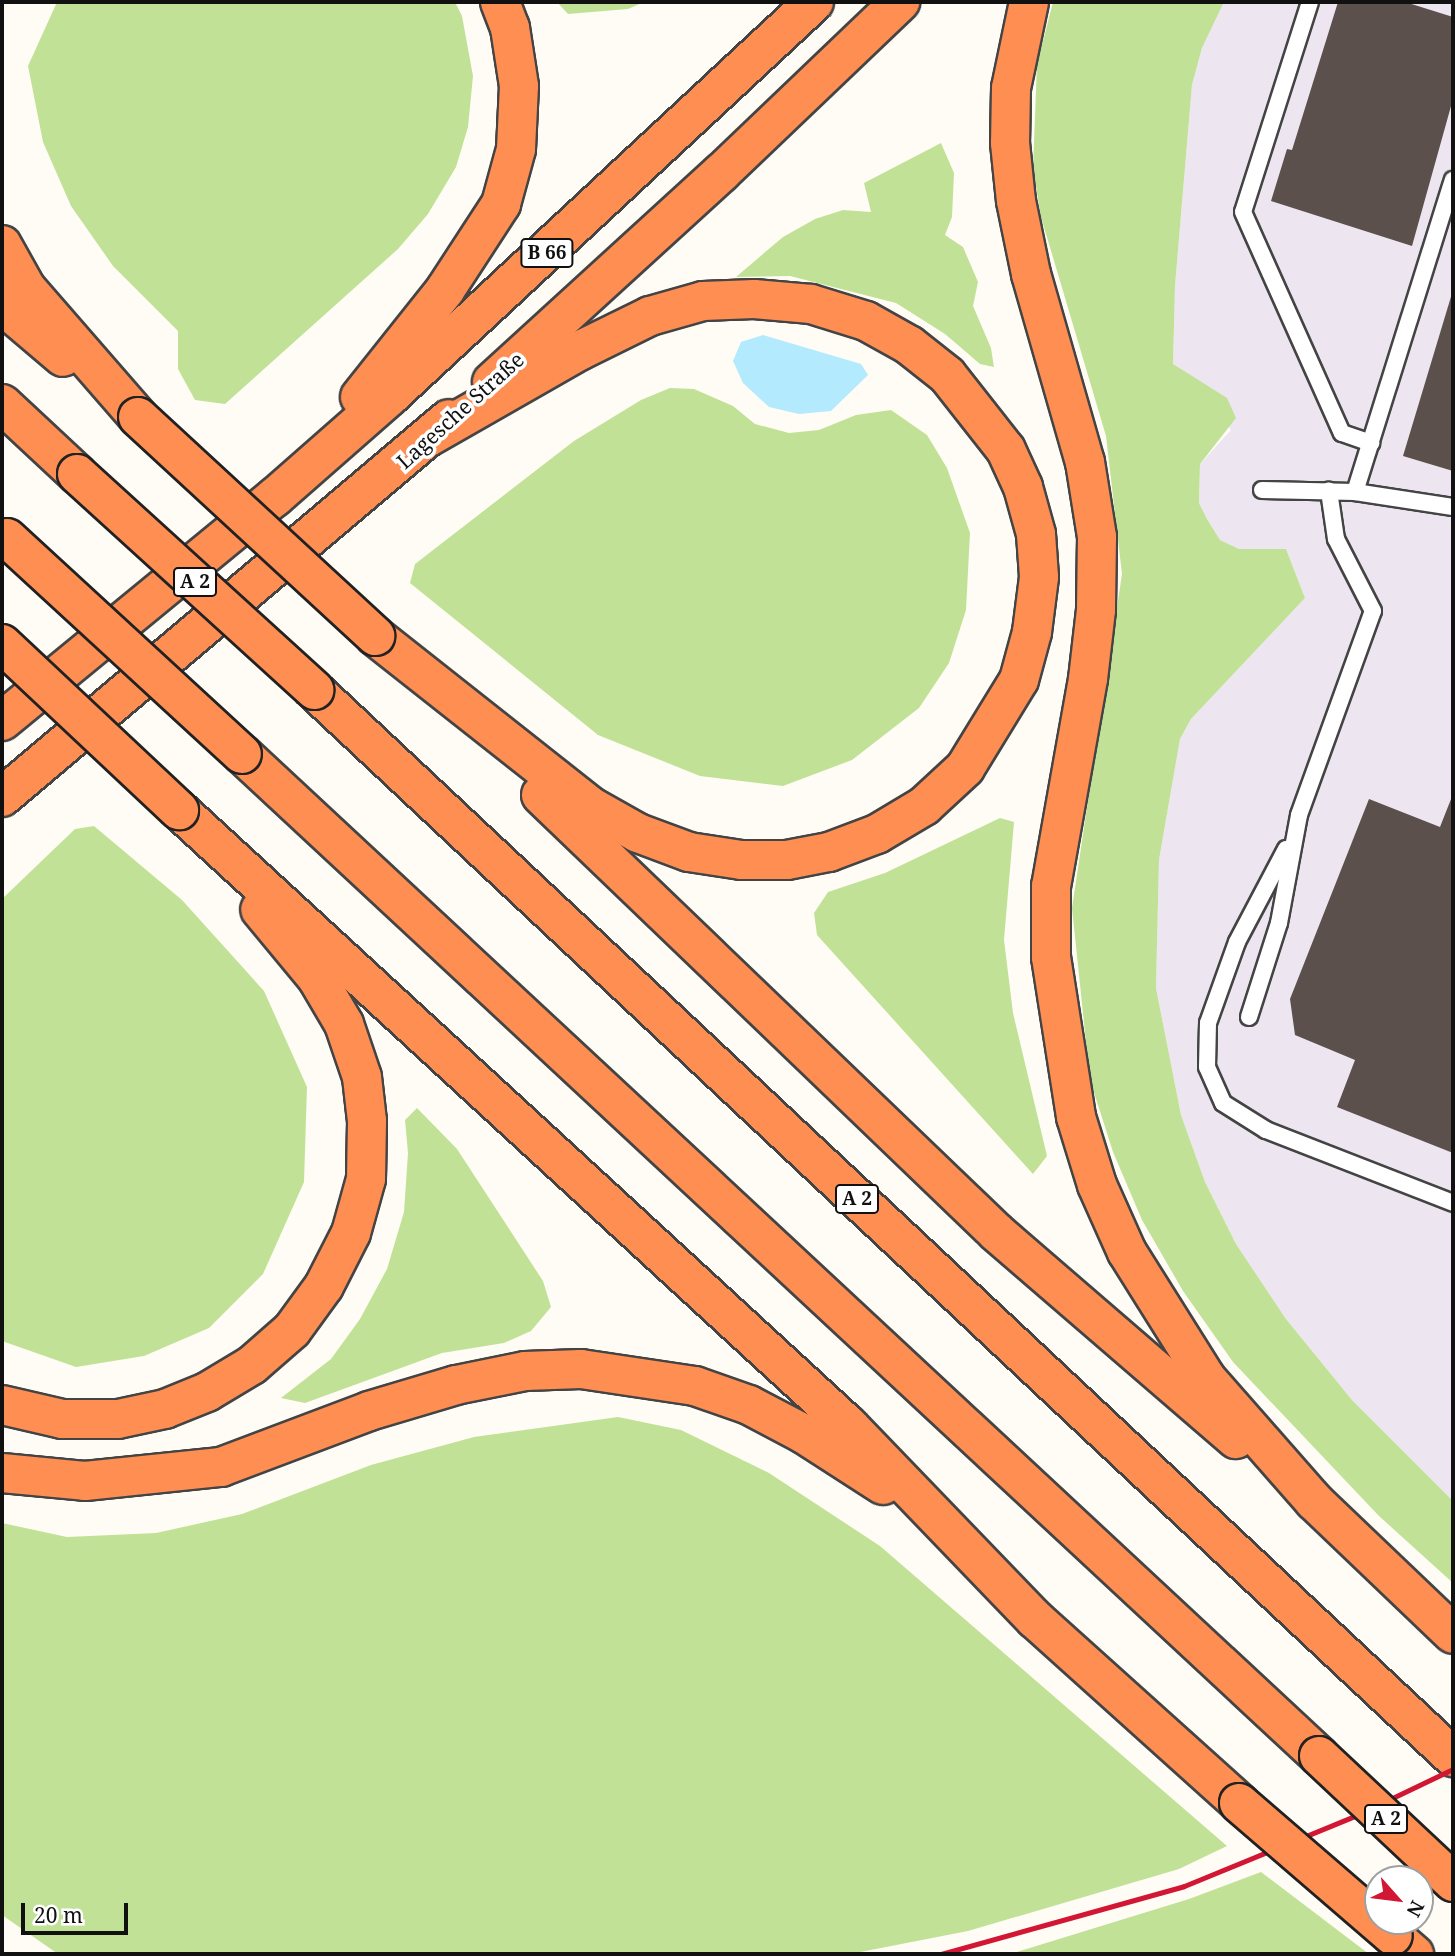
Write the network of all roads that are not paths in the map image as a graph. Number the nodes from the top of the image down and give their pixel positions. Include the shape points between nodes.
1 (500, 2) edge
2 (814, 2) edge
3 (900, 2) edge
4 (1028, 2) edge
5 (1310, 2) edge
6 (1453, 180) edge
7 (2, 245) edge
8 (2, 305) edge
9 (2, 404) edge
10 (138, 418) junction
11 (430, 436) junction
12 (1371, 443) junction
13 (1262, 490) dead end
14 (1329, 491) junction
15 (1355, 492) junction
16 (275, 497) junction
17 (1453, 508) edge
18 (4, 535) edge
19 (375, 636) junction
20 (2, 644) edge
21 (2, 721) edge
22 (55, 756) junction
23 (2, 797) edge
24 (179, 810) junction
25 (2, 813) edge
26 (1294, 834) junction
27 (1249, 1017) dead end
28 (1453, 1203) edge
29 (2, 1405) edge
30 (2, 1473) edge
31 (1314, 1501) junction
32 (954, 1539) junction
33 (1453, 1634) edge
34 (1453, 1757) edge
35 (1453, 1882) edge
36 (1413, 1954) edge

1 - 16 highway via 510,28 519,86 516,149 501,204 411,336
2 - 16 highway, B 66 via 591,213
3 - 11 highway, Lagesche Straße / B 66 via 712,182
4 - 31 highway via 1011,88 1016,201 1031,274 1085,462 1097,537 1096,610 1088,679 1051,886 1051,957 1060,1035 1076,1118 1097,1185 1134,1263 1206,1378
5 - 12 lane via 1243,212 1342,433
6 - 12 lane
7 - 10 highway via 26,288
8 - 10 highway
9 - 34 highway, A 2, bridge via 314,690
10 - 19 highway, bridge
11 - 19 highway via 590,345 650,316 703,301 811,304 866,321 909,345 947,375 1006,450 1023,487 1036,534 1039,577 1029,644 1019,680 993,727 965,768 924,806 877,834 829,852 787,860 741,860 689,852 638,833 590,806
11 - 22 highway, Lagesche Straße / B 66
12 - 15 lane
13 - 14 lane
14 - 15 lane
14 - 26 lane via 1336,539 1373,611
15 - 17 lane
16 - 21 highway, B 66
18 - 35 highway, A 2, bridge
19 - 31 highway via 996,1231 1200,1411
20 - 24 highway, bridge
22 - 23 highway, Lagesche Straße / B 66
22 - 25 highway
24 - 29 highway via 317,978 344,1024 362,1077 368,1121 366,1179 351,1233 324,1286 292,1330 252,1366 206,1392 165,1409 118,1419 62,1419
24 - 32 highway via 849,1426
26 - 27 lane via 1279,923
26 - 28 lane via 1218,986 1208,1023 1208,1067 1223,1103 1266,1130
30 - 32 highway via 85,1481 150,1478 221,1467 369,1411 456,1385 524,1371 581,1369 695,1386 749,1405 857,1466
31 - 33 highway
32 - 36 highway, bridge via 1086,1666

